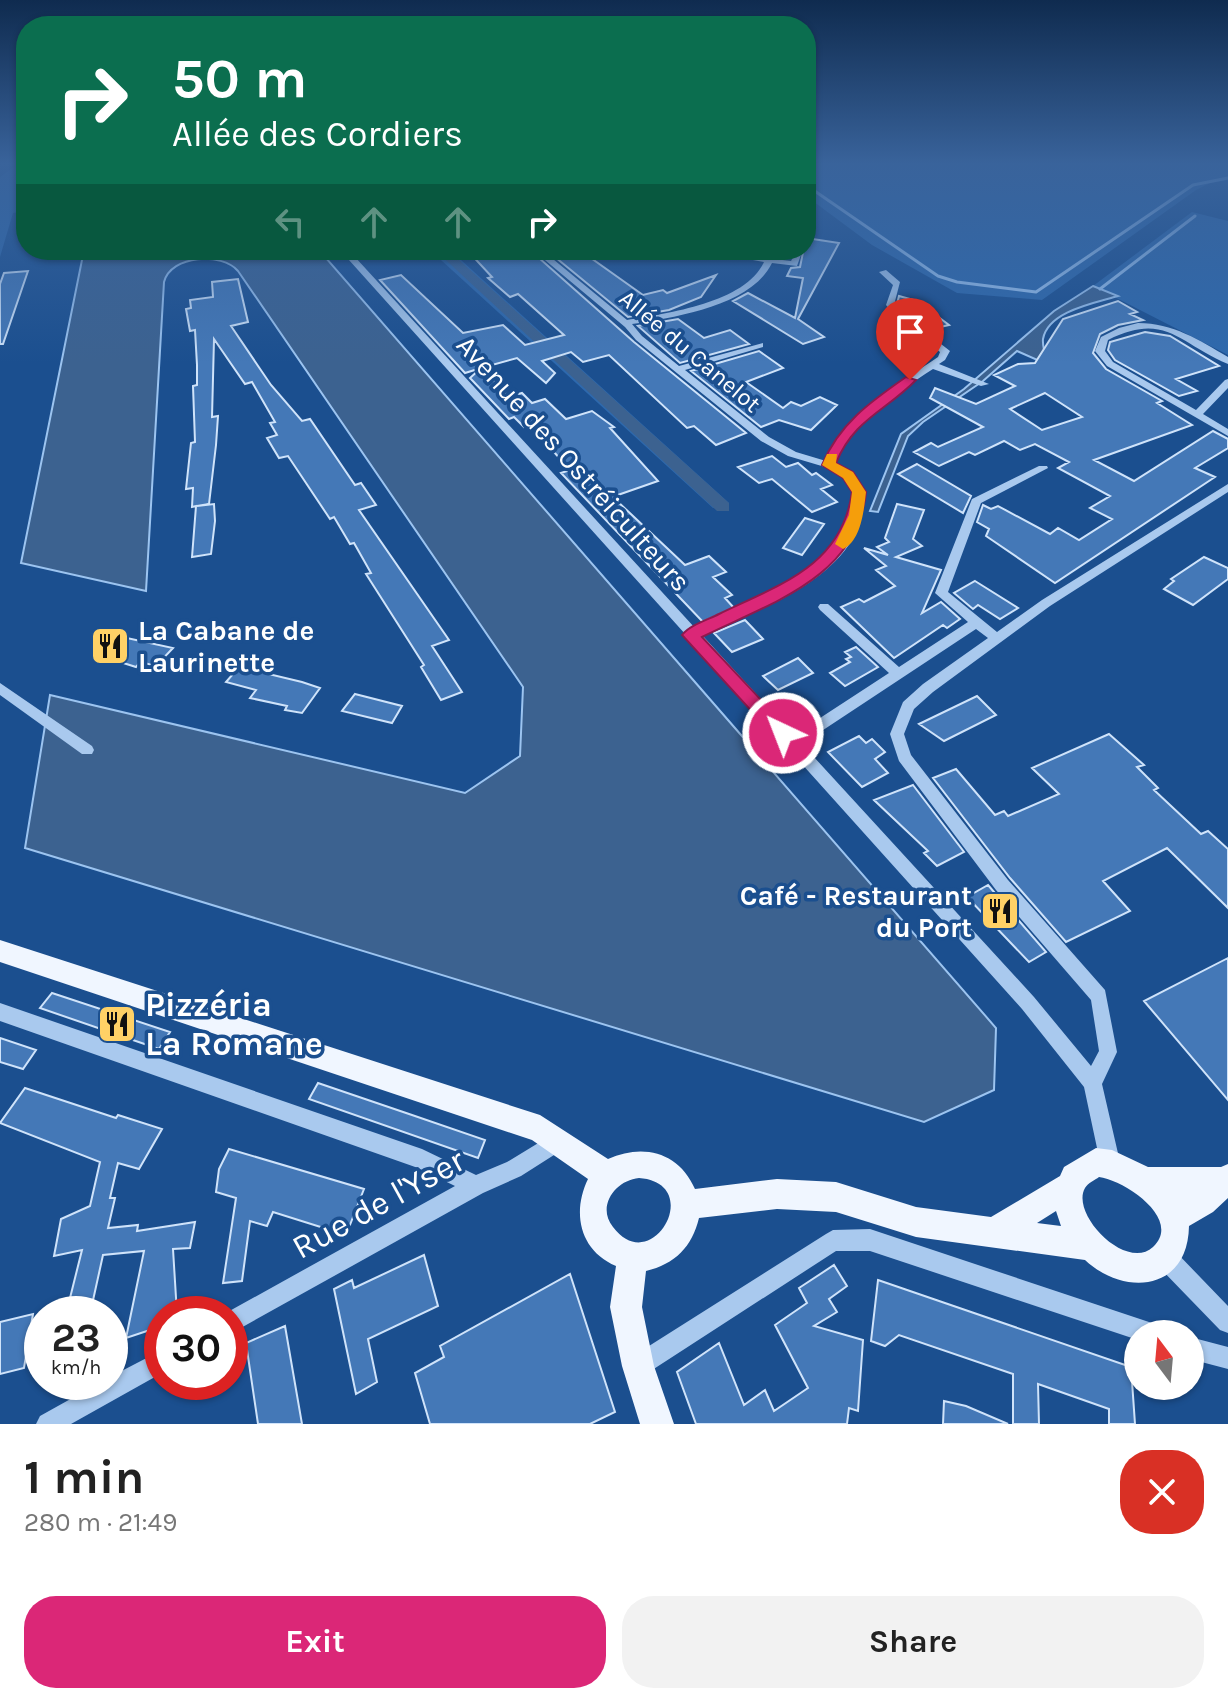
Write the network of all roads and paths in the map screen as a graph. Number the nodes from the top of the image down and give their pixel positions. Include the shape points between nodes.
1 (353, 260) edge
2 (549, 260) edge
3 (769, 260) joint
4 (796, 260) edge
5 (883, 272) dead end
6 (625, 323) junction
7 (760, 345) dead end
8 (937, 361) junction
9 (1228, 361) edge
10 (678, 369) junction
11 (1228, 382) edge
12 (984, 384) dead end
13 (1197, 415) junction
14 (1228, 433) edge
15 (829, 465) junction
16 (1043, 468) dead end
17 (1228, 487) edge
18 (824, 607) dead end
19 (976, 623) junction
20 (691, 635) junction
21 (997, 639) junction
22 (899, 674) junction
23 (0, 688) edge
24 (792, 743) junction
25 (87, 750) dead end
26 (0, 951) edge
27 (0, 1012) edge
28 (1092, 1083) junction
29 (558, 1141) junction
30 (1110, 1162) junction
31 (607, 1175) junction
32 (1225, 1180) edge
33 (1148, 1181) junction
34 (476, 1186) junction
35 (1069, 1187) junction
36 (684, 1205) junction
37 (1172, 1220) junction
38 (993, 1233) junction
39 (1088, 1245) junction
40 (632, 1258) junction
41 (1166, 1258) junction
42 (248, 1313) edge
43 (1228, 1322) edge
44 (1124, 1325) edge
45 (1204, 1352) edge
46 (1228, 1358) edge
47 (638, 1366) junction
48 (144, 1371) edge
49 (48, 1424) edge
50 (657, 1424) edge

1 - 20 street, Avenue des Ostréiculteurs
2 - 6 street, Allée du Canelot
3 - 4 street
3 - 6 street via 757,281 706,304
5 - 8 street via 897,284 890,305 945,351
6 - 10 street, Allée du Canelot
7 - 10 street
8 - 12 street
8 - 15 street via 867,410 838,442
9 - 13 street via 1148,322 1124,326 1104,339 1100,351 1110,364
10 - 15 street, Allée du Canelot via 765,439
11 - 13 street
13 - 14 street
15 - 20 street via 848,475 859,492 843,545 790,587
16 - 19 street via 976,501 941,593
17 - 21 street
18 - 22 street
19 - 21 street
19 - 22 street
20 - 24 street, Avenue des Ostréiculteurs
21 - 28 street via 908,706 897,734 904,757 984,862 1099,996 1108,1052
22 - 24 street
23 - 25 street
24 - 28 street, Avenue des Ostréiculteurs via 1028,1003
26 - 29 main road via 501,1115
27 - 34 street via 422,1159
28 - 30 street, Avenue des Ostréiculteurs
29 - 31 main road
29 - 34 street, Rue de l'Yser
30 - 33 main road
30 - 35 main road via 1084,1166
31 - 36 main road via 619,1166 647,1162 672,1176
31 - 40 main road via 595,1201 599,1230
32 - 33 main road
32 - 37 main road via 1203,1202
33 - 37 main road
34 - 42 street, Rue de l'Yser
35 - 38 main road
35 - 39 main road via 1071,1216
36 - 38 main road via 777,1194 836,1197 916,1222
36 - 40 main road via 683,1220 670,1245 659,1254
37 - 41 main road
38 - 39 main road
39 - 41 main road via 1121,1267 1154,1267
40 - 47 main road via 626,1307
41 - 43 street
44 - 47 street via 870,1240 833,1241
45 - 46 street
47 - 50 main road
48 - 49 street

